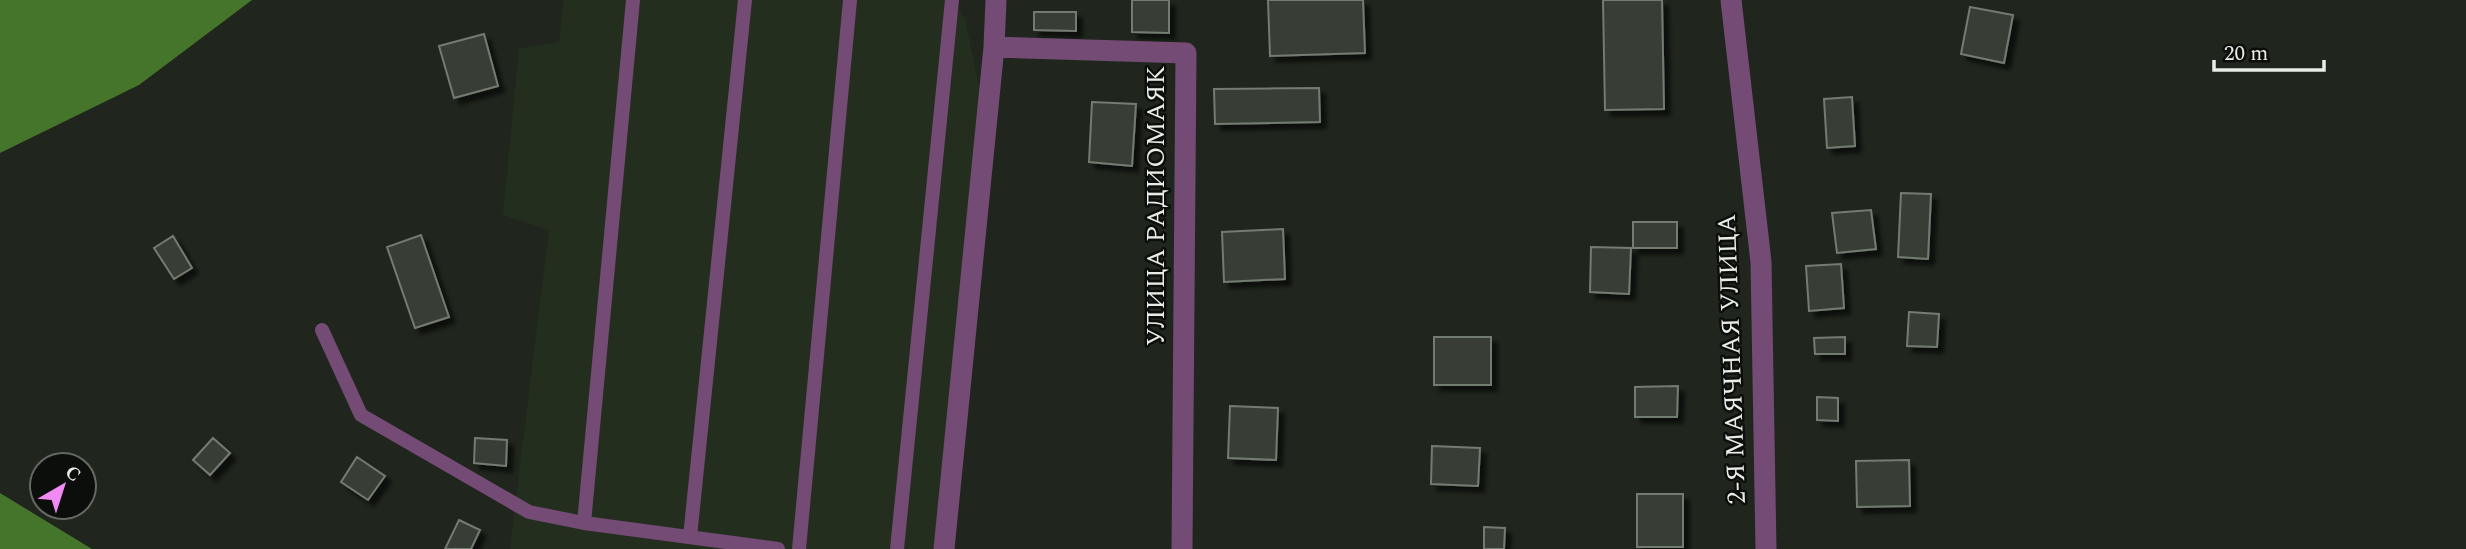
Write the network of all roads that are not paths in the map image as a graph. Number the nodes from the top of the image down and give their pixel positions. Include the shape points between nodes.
1 (633, 0) edge
2 (745, 0) edge
3 (850, 0) edge
4 (952, 0) edge
5 (996, 0) edge
6 (1731, 0) edge
7 (994, 47) junction
8 (321, 330) dead end
9 (584, 523) junction
10 (690, 537) junction
11 (778, 549) edge
12 (799, 549) edge
13 (897, 549) edge
14 (944, 549) edge
15 (1182, 549) edge
16 (1766, 549) edge

1 - 9 lane
2 - 10 lane
3 - 12 lane
4 - 13 lane
5 - 7 street
6 - 16 street, 2-Я МАЯЧНАЯ УЛИЦА via 1761,262
7 - 14 street
7 - 15 street, УЛИЦА РАДИОМАЯК via 1186,53
8 - 9 lane via 361,415 529,512
9 - 10 lane
10 - 11 lane

